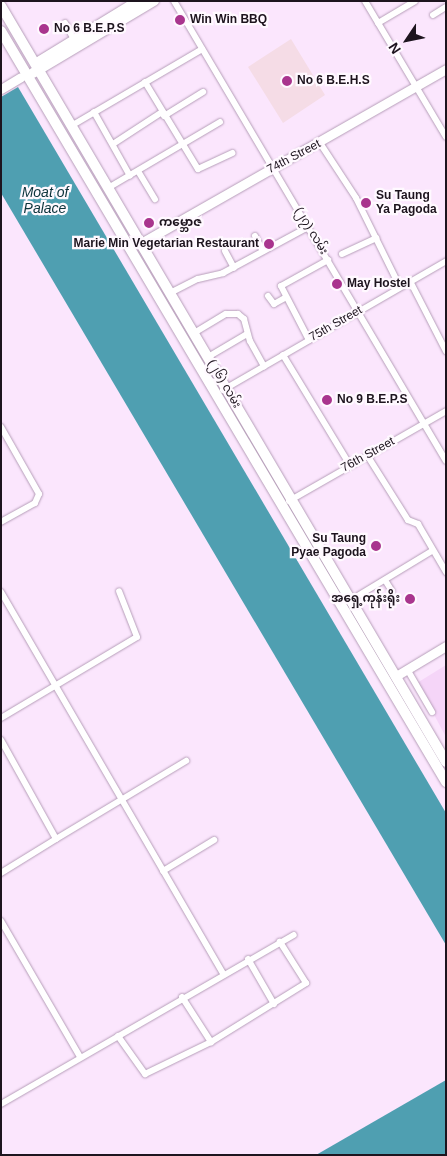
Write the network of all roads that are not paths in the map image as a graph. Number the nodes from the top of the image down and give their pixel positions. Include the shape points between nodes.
1 (138, 1) edge
2 (154, 1) edge
3 (174, 1) edge
4 (365, 1) edge
5 (415, 1) edge
6 (1, 6) edge
7 (446, 7) edge
8 (433, 15) dead end
9 (378, 22) junction
10 (64, 23) dead end
11 (1, 31) edge
12 (74, 39) junction
13 (202, 49) junction
14 (37, 67) junction
15 (446, 69) edge
16 (22, 77) junction
17 (145, 82) junction
18 (415, 86) junction
19 (1, 89) edge
20 (204, 92) dead end
21 (94, 112) junction
22 (163, 114) junction
23 (220, 122) dead end
24 (71, 126) junction
25 (446, 137) edge
26 (320, 143) junction
27 (112, 144) junction
28 (182, 145) junction
29 (232, 153) dead end
30 (273, 168) junction
31 (138, 171) junction
32 (130, 176) junction
33 (108, 188) junction
34 (155, 200) dead end
35 (308, 227) junction
36 (255, 236) dead end
37 (376, 238) junction
38 (141, 243) junction
39 (225, 251) dead end
40 (263, 251) junction
41 (342, 254) dead end
42 (328, 260) junction
43 (446, 261) edge
44 (234, 268) junction
45 (410, 282) junction
46 (400, 287) junction
47 (170, 293) junction
48 (268, 296) dead end
49 (285, 298) junction
50 (359, 311) junction
51 (194, 334) junction
52 (247, 334) junction
53 (309, 340) junction
54 (446, 351) edge
55 (283, 356) junction
56 (208, 357) junction
57 (264, 366) junction
58 (227, 388) junction
59 (216, 393) junction
60 (446, 411) edge
61 (423, 424) junction
62 (1, 428) edge
63 (367, 455) junction
64 (446, 462) edge
65 (350, 464) junction
66 (286, 503) junction
67 (1, 522) edge
68 (432, 550) junction
69 (446, 572) edge
70 (385, 580) junction
71 (119, 591) dead end
72 (392, 591) dead end
73 (1, 592) edge
74 (351, 600) junction
75 (446, 646) edge
76 (407, 669) junction
77 (396, 676) junction
78 (54, 686) junction
79 (432, 712) dead end
80 (1, 718) edge
81 (1, 740) edge
82 (186, 761) dead end
83 (446, 762) edge
84 (446, 782) edge
85 (120, 801) junction
86 (56, 839) junction
87 (214, 840) dead end
88 (163, 871) junction
89 (1, 873) edge
90 (1, 921) edge
91 (294, 935) dead end
92 (280, 942) junction
93 (248, 959) junction
94 (222, 974) junction
95 (182, 998) junction
96 (274, 1004) junction
97 (118, 1036) junction
98 (210, 1042) junction
99 (80, 1057) junction
100 (1, 1104) edge

1 - 12 main road
2 - 14 main road
3 - 13 street, (၂၇) လမ်း
4 - 9 street
5 - 9 street
6 - 14 main road, (၂၆) လမ်း
7 - 8 street
9 - 18 street
10 - 12 street
11 - 16 main road, (၂၆) လမ်း
12 - 14 main road
13 - 17 street
13 - 30 street, (၂၇) လမ်း
14 - 16 main road
14 - 24 main road, (၂၆) လမ်း
15 - 18 street, 74th Street
16 - 19 street
16 - 59 main road, (၂၆) လမ်း
17 - 21 street
17 - 22 street
18 - 25 street
18 - 26 street, 74th Street
20 - 22 street
21 - 24 street
21 - 27 street
22 - 27 street
22 - 28 street
23 - 28 street
24 - 33 main road, (၂၆) လမ်း
26 - 30 street, 74th Street
26 - 37 street via 356,198
27 - 32 street
28 - 29 street via 201,170
28 - 31 street
30 - 35 street, (၂၇) လမ်း
30 - 38 street, 74th Street
31 - 32 street
31 - 34 street
32 - 33 street
33 - 38 main road, (၂၆) လမ်း
35 - 40 street
35 - 42 street, (၂၇) လမ်း
36 - 40 street
37 - 41 street
37 - 46 street
38 - 47 main road, (၂၆) လမ်း
39 - 44 street
40 - 44 street
42 - 49 street via 281,286
42 - 50 street, (၂၇) လမ်း
43 - 45 street, 75th Street
44 - 47 street
45 - 46 street, 75th Street
45 - 54 street
46 - 50 street, 75th Street
47 - 51 main road, (၂၆) လမ်း
48 - 49 street via 274,304
49 - 53 street
50 - 53 street, 75th Street
50 - 61 street, (၂၇) လမ်း
51 - 52 street via 234,312 244,319
51 - 56 main road, (၂၆) လမ်း
52 - 56 street
52 - 57 street
53 - 55 street, 75th Street
55 - 57 street, 75th Street
55 - 65 street
56 - 58 main road, (၂၆) လမ်း
57 - 58 street, 75th Street
58 - 59 street, 75th Street
58 - 66 main road, (၂၆) လမ်း
59 - 66 main road, (၂၆) လမ်း
60 - 61 street, 76th Street
61 - 63 street, 76th Street
61 - 64 street, (၂၇) လမ်း
62 - 67 street via 39,494 35,503
63 - 65 street, 76th Street
63 - 68 street via 408,520 418,524
65 - 66 street, 76th Street
66 - 74 main road, (၂၆) လမ်း
66 - 84 main road, (၂၆) လမ်း
68 - 69 street
68 - 70 street
70 - 72 street
70 - 74 street
71 - 78 street via 137,638
73 - 78 street
74 - 77 main road, (၂၆) လမ်း
75 - 76 street
76 - 77 street
76 - 79 street
77 - 83 main road, (၂၆) လမ်း
78 - 80 street
78 - 85 street
81 - 86 street
82 - 85 street
85 - 86 street
85 - 88 street
86 - 89 street
87 - 88 street
88 - 94 street
90 - 99 street
91 - 92 street
92 - 93 street
92 - 96 street via 306,982
93 - 94 street
93 - 96 street
94 - 95 street
95 - 97 street
95 - 98 street
96 - 98 street
97 - 98 street via 145,1074
97 - 99 street
99 - 100 street

